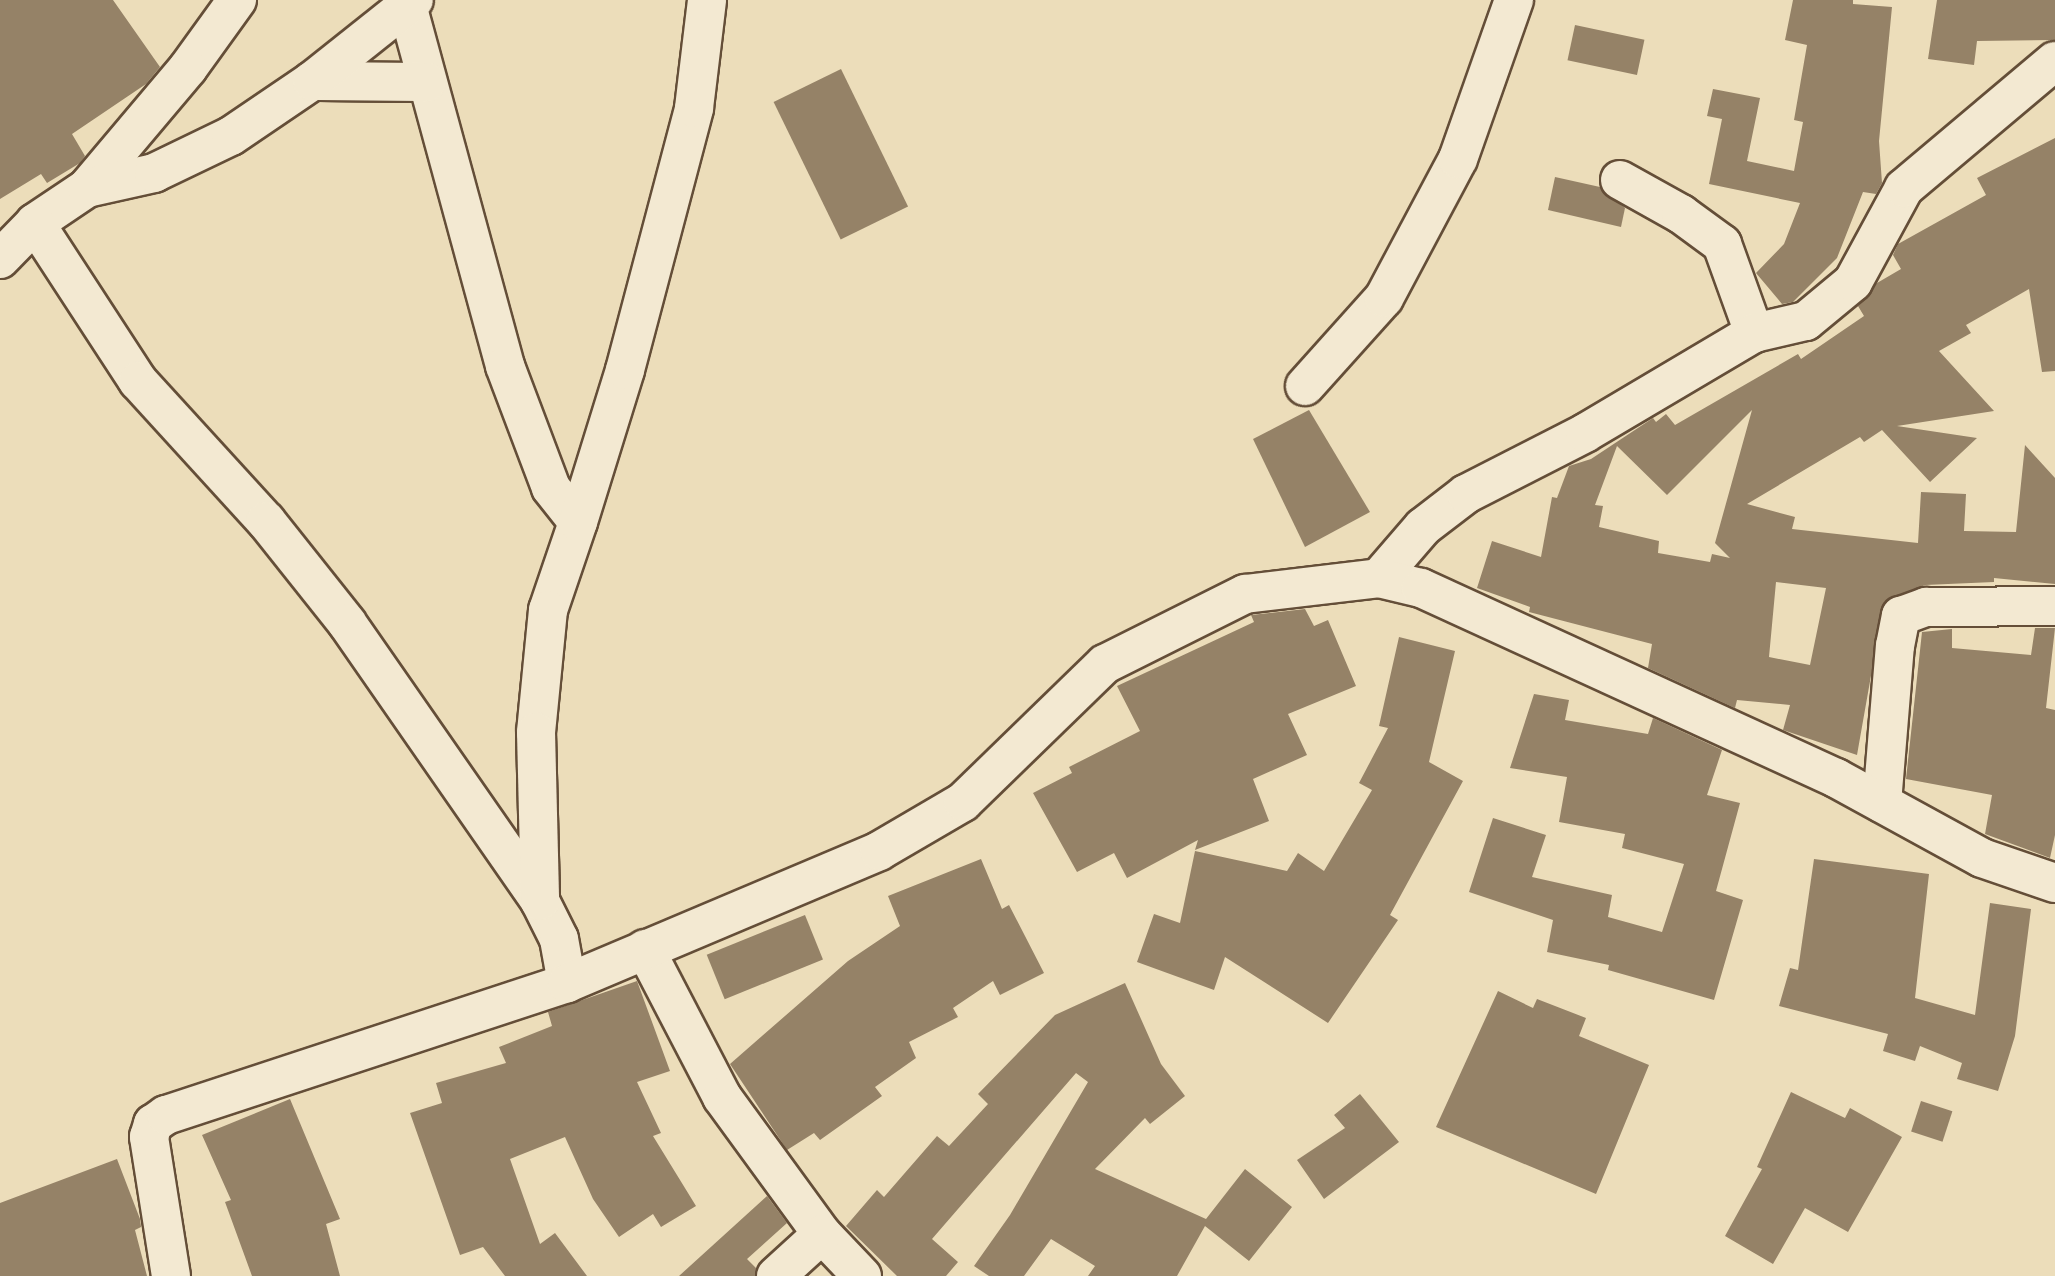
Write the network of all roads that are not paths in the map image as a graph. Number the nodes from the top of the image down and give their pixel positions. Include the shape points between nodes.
1 (237, 0) edge
2 (707, 0) edge
3 (1514, 0) edge
4 (411, 2) edge
5 (2055, 61) edge
6 (312, 81) junction
7 (427, 82) junction
8 (1619, 180) dead end
9 (87, 188) junction
10 (35, 223) junction
11 (0, 259) edge
12 (1754, 333) junction
13 (1305, 386) dead end
14 (578, 522) junction
15 (1379, 578) junction
16 (2055, 606) edge
17 (1882, 803) junction
18 (2055, 883) edge
19 (540, 901) junction
20 (645, 949) junction
21 (567, 983) junction
22 (822, 1234) junction
23 (171, 1276) edge
24 (776, 1276) edge
25 (862, 1276) edge

1 - 9 street via 188,68
2 - 14 street via 694,108 625,370
3 - 13 street via 1458,159 1384,298
4 - 6 street
4 - 7 street
5 - 12 street via 1904,188 1853,282 1806,321
6 - 7 street
6 - 9 street via 231,136 165,168
7 - 14 street via 505,366 551,488
8 - 12 street via 1681,214 1722,244
9 - 10 street
10 - 11 street
10 - 19 street via 138,381 266,520 347,622
12 - 15 street via 1585,433 1466,494 1423,527
14 - 19 street via 548,610 536,732
15 - 17 street via 1433,593
15 - 20 street via 1245,594 1168,631 1105,664 963,802 879,851
16 - 17 street via 1926,607 1901,616
17 - 18 street via 1982,858
19 - 21 street via 559,939
20 - 21 street
20 - 22 street via 722,1097
21 - 23 street via 166,1115 153,1124 149,1137
22 - 24 street
22 - 25 street

